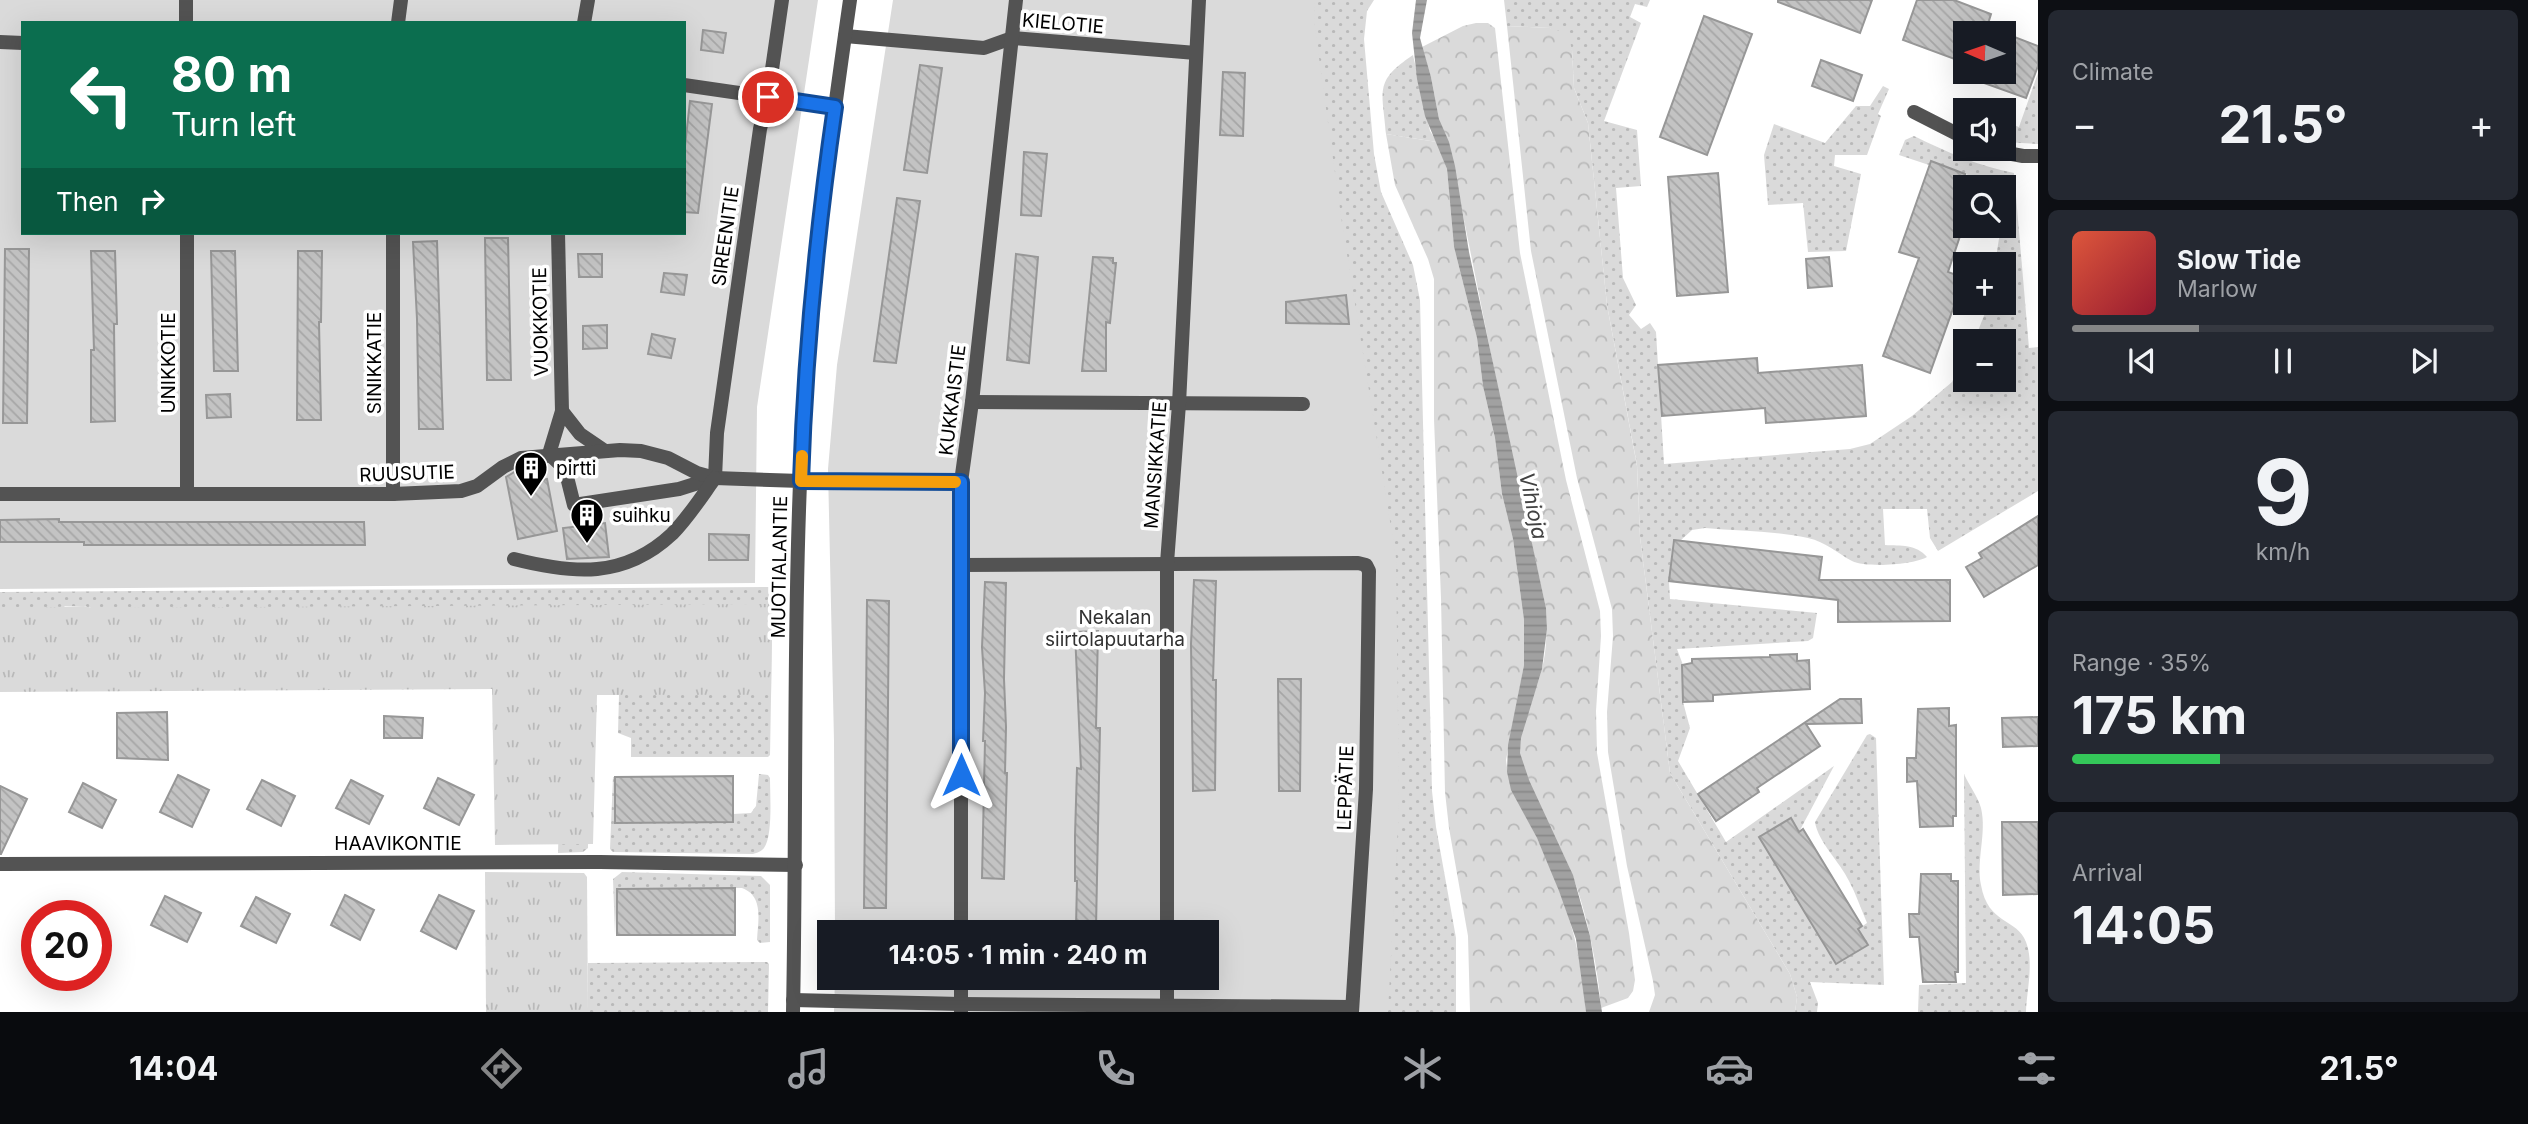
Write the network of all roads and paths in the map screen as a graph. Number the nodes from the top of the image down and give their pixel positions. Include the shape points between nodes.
1 (186, 0) edge
2 (401, 0) edge
3 (588, 0) edge
4 (782, 0) edge
5 (850, 0) edge
6 (1016, 0) edge
7 (1199, 0) edge
8 (186, 21) edge
9 (398, 21) edge
10 (584, 21) edge
11 (845, 36) junction
12 (1012, 38) junction
13 (0, 42) edge
14 (21, 43) edge
15 (1196, 53) junction
16 (686, 85) edge
17 (768, 97) junction
18 (835, 107) junction
19 (1914, 111) dead end
20 (1953, 132) edge
21 (2016, 155) edge
22 (2038, 156) edge
23 (187, 235) edge
24 (393, 235) edge
25 (558, 235) edge
26 (972, 402) junction
27 (1179, 404) junction
28 (1303, 404) dead end
29 (562, 411) junction
30 (605, 451) junction
31 (549, 454) junction
32 (715, 478) junction
33 (801, 481) junction
34 (961, 482) junction
35 (0, 494) edge
36 (187, 494) junction
37 (393, 494) junction
38 (514, 559) dead end
39 (1167, 563) junction
40 (961, 565) junction
41 (0, 864) edge
42 (796, 865) junction
43 (961, 920) edge
44 (1167, 920) edge
45 (961, 990) edge
46 (1167, 990) edge
47 (793, 1006) edge
48 (961, 1008) edge
49 (1167, 1009) edge
50 (1352, 1010) edge

1 - 8 street
2 - 9 street
3 - 10 street
4 - 17 street, SIREENITIE
5 - 11 street, MUOTIALANTIE
6 - 12 street, KUKKAISTIE
7 - 15 street, MANSIKKATIE
11 - 12 street, KIELOTIE via 984,48
11 - 18 street, MUOTIALANTIE
12 - 15 street, KIELOTIE
12 - 26 street, KUKKAISTIE
13 - 14 street
15 - 27 street, MANSIKKATIE
16 - 17 street
17 - 18 street
17 - 32 street, SIREENITIE via 717,433
18 - 33 street, MUOTIALANTIE via 818,233
19 - 20 street
21 - 22 street
23 - 36 street, UNIKKOTIE
24 - 37 street, SINIKKATIE
25 - 29 street, VUOKKOTIE
26 - 27 street
26 - 34 street, KUKKAISTIE
27 - 28 street
27 - 39 street, MANSIKKATIE
29 - 30 street via 580,434
29 - 31 street, VUOKKOTIE
30 - 31 street, RUUSUTIE
30 - 32 street, RUUSUTIE via 641,451
31 - 32 street via 565,469 574,505 679,489
31 - 37 street, RUUSUTIE via 521,458 461,491
32 - 33 street, RUUSUTIE
32 - 38 street via 673,533 642,557 590,571
33 - 34 street, RUUSUTIE
33 - 42 street, MUOTIALANTIE
34 - 40 street, KUKKAISTIE
35 - 36 street, RUUSUTIE
36 - 37 street, RUUSUTIE
39 - 40 street
39 - 44 street, MANSIKKATIE
39 - 50 street, LEPPÄTIE via 1358,563 1369,571 1366,789
40 - 43 street, KUKKAISTIE
41 - 42 street, HAAVIKONTIE
42 - 47 street, MUOTIALANTIE
45 - 48 street
46 - 49 street
47 - 48 street
48 - 49 street
49 - 50 street

